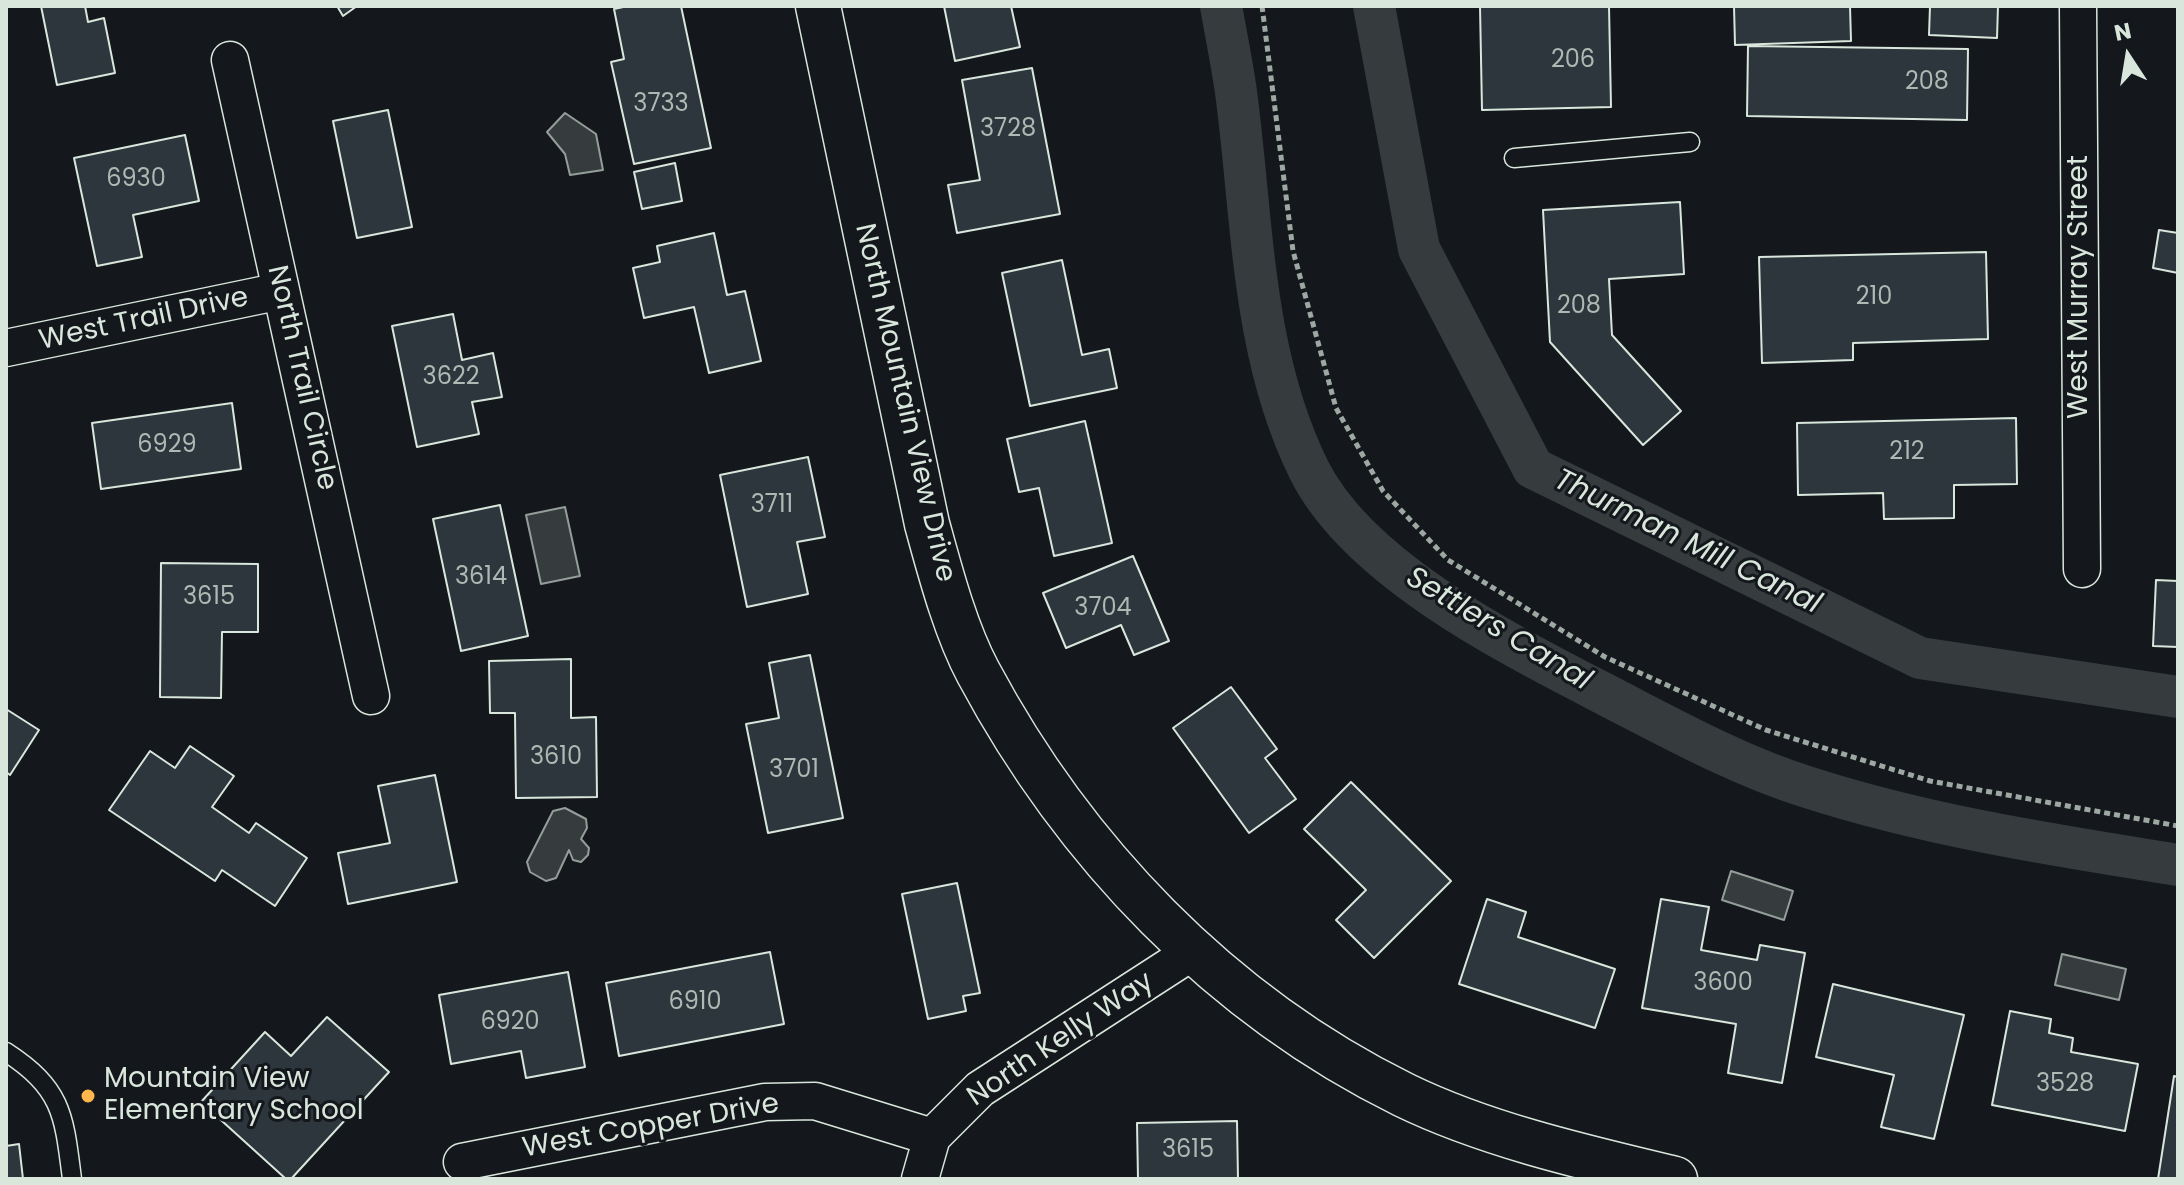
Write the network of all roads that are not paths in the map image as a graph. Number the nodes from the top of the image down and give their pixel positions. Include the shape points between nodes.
1 (818, 6) edge
2 (2078, 6) edge
3 (230, 60) dead end
4 (1690, 142) dead end
5 (1514, 158) dead end
6 (281, 291) junction
7 (6, 348) edge
8 (2082, 569) dead end
9 (371, 696) dead end
10 (1192, 952) junction
11 (6, 1052) edge
12 (932, 1137) junction
13 (462, 1162) dead end
14 (72, 1179) edge
15 (920, 1179) edge
16 (1675, 1179) edge

1 - 10 street, North Mountain View Drive via 927,524 977,671 1083,831 1133,893
2 - 8 street, West Murray Street
3 - 6 street, North Trail Circle
4 - 5 lane
6 - 7 street, West Trail Drive
6 - 9 street, North Trail Circle
10 - 12 street, North Kelly Way via 980,1089
10 - 16 street, North Mountain View Drive via 1275,1018 1405,1095 1482,1126
11 - 14 lane via 52,1091 65,1125
12 - 13 street, West Copper Drive via 815,1101 765,1102
12 - 15 street, North Kelly Way

